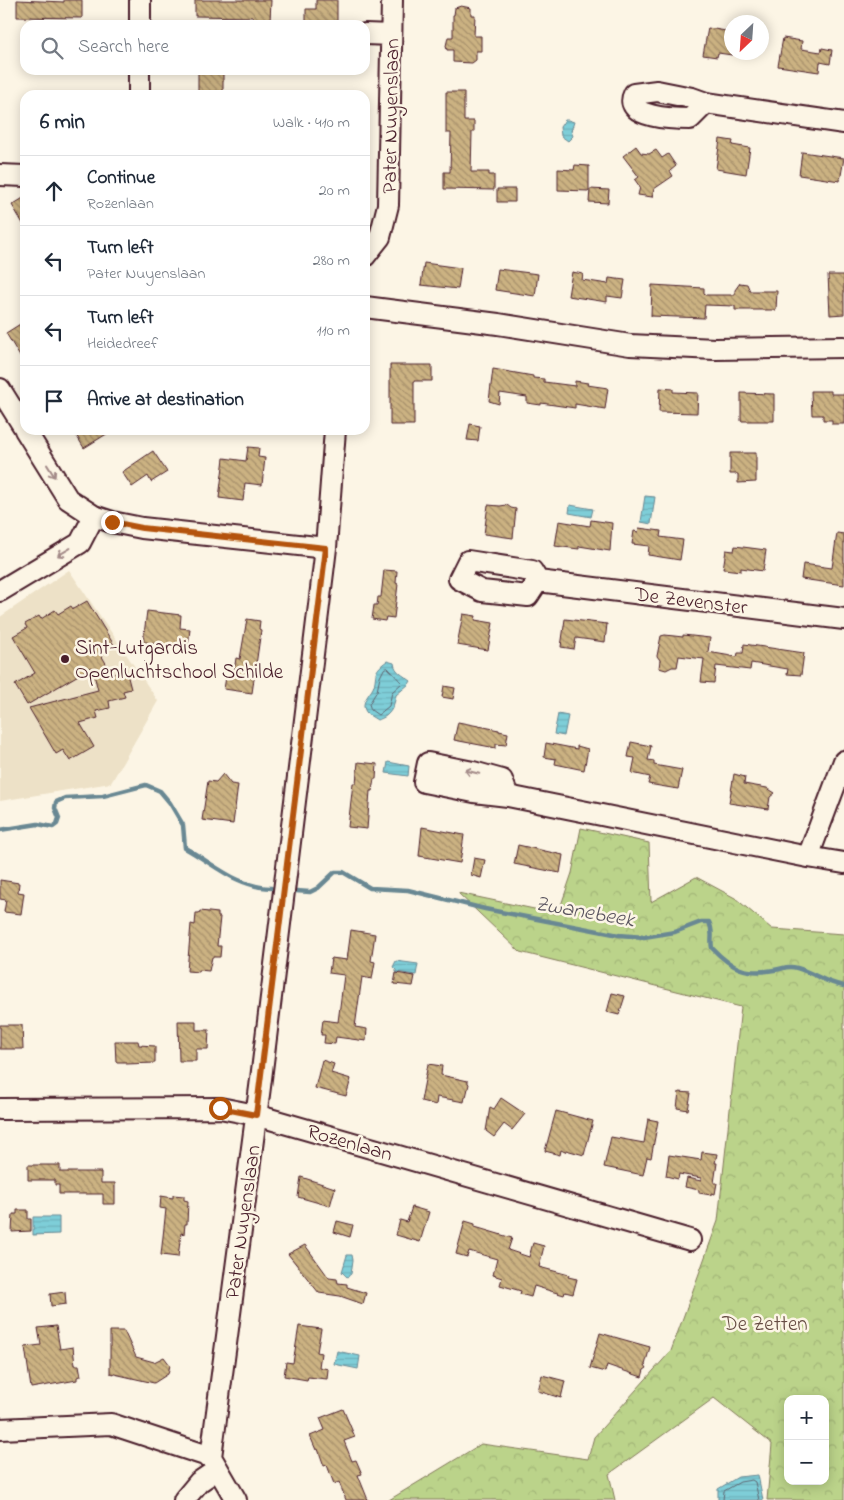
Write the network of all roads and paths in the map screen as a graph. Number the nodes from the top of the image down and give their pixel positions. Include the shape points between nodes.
1 (140, 0) edge
2 (392, 0) edge
3 (140, 20) edge
4 (370, 34) edge
5 (391, 35) junction
6 (139, 75) edge
7 (139, 90) edge
8 (706, 103) dead end
9 (844, 123) edge
10 (0, 175) edge
11 (20, 176) edge
12 (370, 247) edge
13 (370, 308) edge
14 (370, 322) edge
15 (497, 331) junction
16 (844, 347) edge
17 (765, 354) junction
18 (844, 360) edge
19 (0, 389) edge
20 (20, 422) edge
21 (28, 435) edge
22 (335, 435) edge
23 (94, 516) junction
24 (326, 548) junction
25 (538, 581) dead end
26 (0, 591) edge
27 (844, 619) edge
28 (844, 761) edge
29 (508, 796) dead end
30 (808, 857) junction
31 (844, 862) edge
32 (0, 1109) edge
33 (256, 1115) junction
34 (690, 1240) dead end
35 (0, 1429) edge
36 (214, 1463) junction
37 (184, 1500) edge
38 (236, 1500) edge

1 - 3 street
2 - 5 street, Pater Nuyenslaan
4 - 5 street
5 - 12 street, Pater Nuyenslaan via 388,204 380,237
6 - 7 street
8 - 9 street
10 - 11 street
13 - 15 street
14 - 15 street
15 - 17 street via 698,360
16 - 17 street
17 - 18 street
19 - 20 street
21 -> 23 street via 68,499
22 - 24 street, Pater Nuyenslaan
23 - 24 street via 142,528
23 -> 26 street via 80,543
24 - 33 street, Pater Nuyenslaan
25 - 27 street, De Zevenster
28 - 30 street
29 - 30 street
30 - 31 street
32 - 33 street, Rozenlaan via 220,1108
33 - 34 street, Rozenlaan
33 - 36 street, Pater Nuyenslaan
35 - 36 street via 111,1424
36 - 37 street
36 - 38 street

